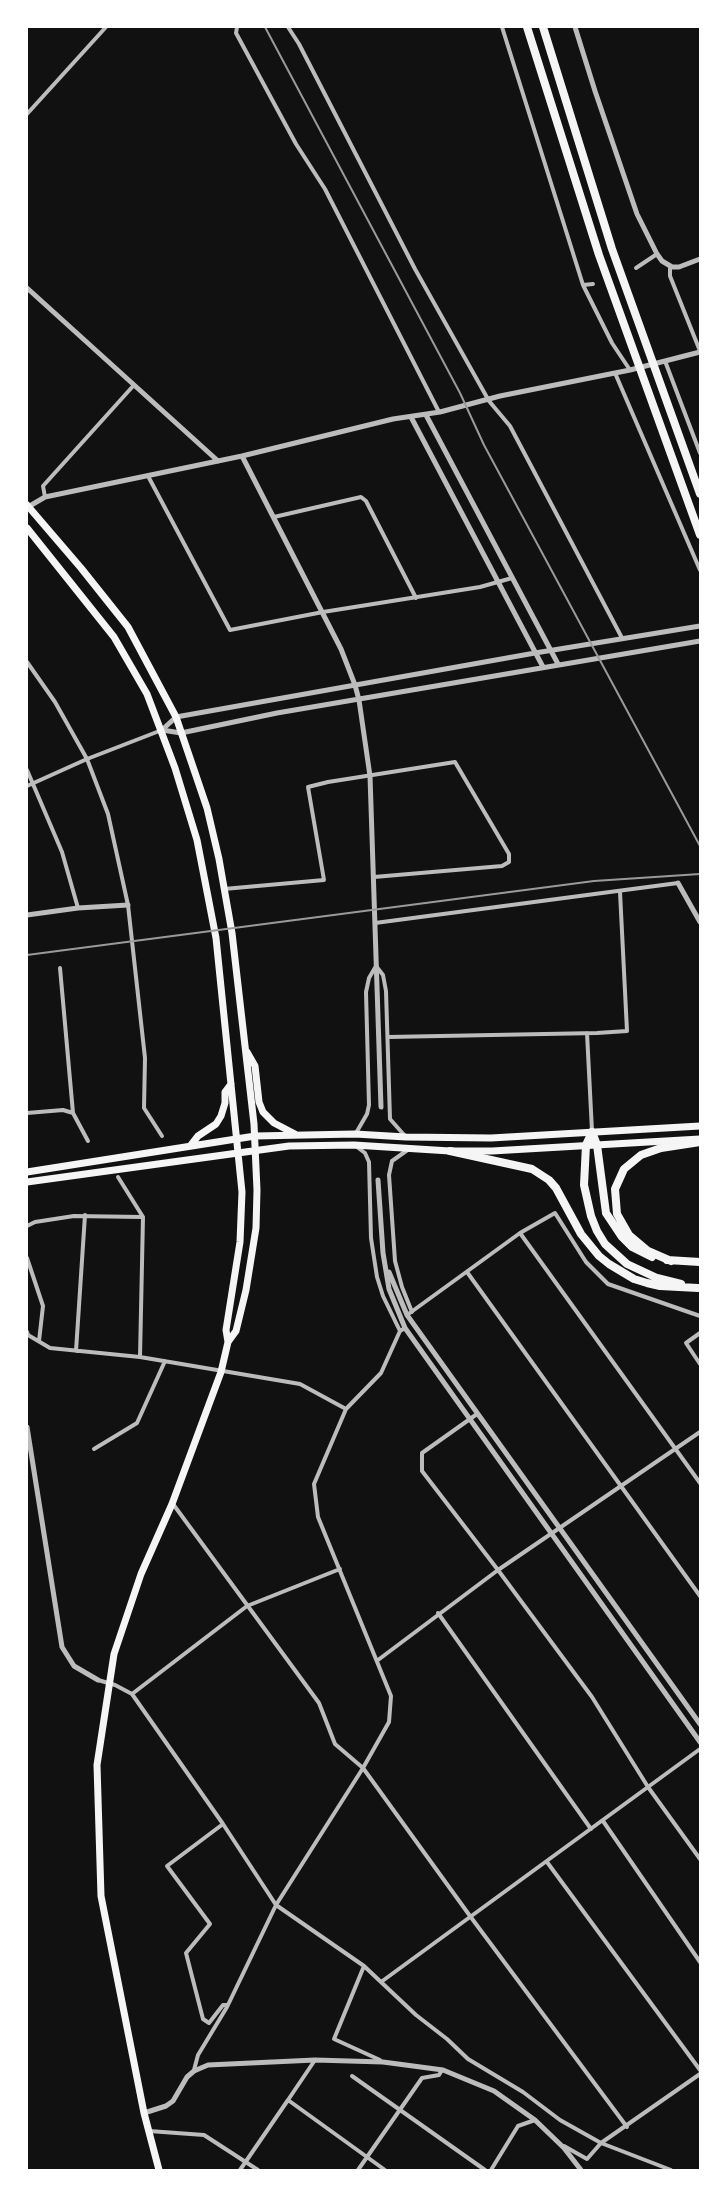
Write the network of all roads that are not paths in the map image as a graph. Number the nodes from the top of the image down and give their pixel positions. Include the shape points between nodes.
1 (106, 27) edge
2 (237, 27) edge
3 (288, 27) edge
4 (502, 27) edge
5 (527, 27) edge
6 (543, 27) edge
7 (575, 27) edge
8 (27, 114) edge
9 (657, 254) junction
10 (700, 259) edge
11 (670, 267) junction
12 (636, 268) dead end
13 (593, 284) dead end
14 (583, 285) junction
15 (27, 288) edge
16 (700, 352) edge
17 (665, 361) junction
18 (630, 370) junction
19 (615, 373) junction
20 (134, 384) junction
21 (489, 400) junction
22 (440, 412) junction
23 (426, 415) junction
24 (411, 417) junction
25 (700, 453) edge
26 (242, 456) junction
27 (218, 461) junction
28 (148, 476) junction
29 (700, 494) edge
30 (45, 497) junction
31 (28, 507) edge
32 (274, 517) junction
33 (27, 528) edge
34 (700, 535) edge
35 (700, 570) edge
36 (513, 578) junction
37 (498, 583) junction
38 (416, 598) junction
39 (323, 612) junction
40 (700, 626) edge
41 (623, 639) junction
42 (700, 641) edge
43 (551, 650) junction
44 (535, 653) junction
45 (27, 662) edge
46 (558, 664) junction
47 (543, 667) junction
48 (355, 685) junction
49 (359, 700) junction
50 (176, 717) junction
51 (162, 730) junction
52 (181, 733) junction
53 (87, 759) junction
54 (27, 770) edge
55 (370, 776) junction
56 (34, 783) junction
57 (27, 786) edge
58 (375, 877) junction
59 (678, 883) joint
60 (224, 889) junction
61 (620, 892) junction
62 (128, 904) junction
63 (78, 908) junction
64 (27, 915) edge
65 (700, 922) edge
66 (375, 923) junction
67 (376, 966) junction
68 (60, 968) dead end
69 (587, 1033) junction
70 (388, 1037) junction
71 (245, 1047) junction
72 (231, 1084) junction
73 (381, 1107) dead end
74 (27, 1113) edge
75 (73, 1113) junction
76 (700, 1126) edge
77 (592, 1132) junction
78 (296, 1134) junction
79 (355, 1134) junction
80 (162, 1136) dead end
81 (255, 1136) junction
82 (406, 1137) junction
83 (236, 1138) junction
84 (700, 1140) edge
85 (88, 1141) dead end
86 (354, 1144) junction
87 (190, 1145) junction
88 (597, 1145) junction
89 (586, 1146) junction
90 (409, 1149) junction
91 (256, 1150) junction
92 (450, 1151) junction
93 (238, 1152) junction
94 (27, 1172) edge
95 (118, 1177) dead end
96 (378, 1180) dead end
97 (27, 1182) edge
98 (85, 1215) junction
99 (143, 1217) junction
100 (27, 1226) edge
101 (520, 1233) junction
102 (383, 1254) junction
103 (27, 1258) edge
104 (671, 1261) junction
105 (700, 1262) edge
106 (467, 1272) junction
107 (699, 1288) edge
108 (409, 1314) junction
109 (700, 1316) edge
110 (402, 1330) junction
111 (27, 1332) edge
112 (700, 1333) edge
113 (39, 1341) junction
114 (228, 1342) junction
115 (76, 1351) junction
116 (140, 1357) junction
117 (165, 1361) junction
118 (700, 1364) edge
119 (221, 1372) junction
120 (346, 1409) junction
121 (477, 1414) junction
122 (469, 1419) junction
123 (27, 1427) edge
124 (700, 1432) edge
125 (94, 1449) dead end
126 (675, 1449) junction
127 (700, 1484) edge
128 (621, 1487) junction
129 (172, 1503) junction
130 (561, 1528) junction
131 (552, 1534) junction
132 (340, 1569) junction
133 (498, 1570) junction
134 (700, 1596) edge
135 (247, 1606) junction
136 (438, 1613) junction
137 (378, 1660) junction
138 (98, 1680) joint
139 (108, 1683) junction
140 (132, 1694) junction
141 (700, 1724) edge
142 (700, 1742) edge
143 (700, 1749) edge
144 (363, 1768) junction
145 (648, 1787) junction
146 (603, 1821) junction
147 (223, 1824) junction
148 (591, 1829) junction
149 (700, 1859) edge
150 (547, 1862) junction
151 (276, 1905) junction
152 (470, 1916) junction
153 (700, 1962) edge
154 (364, 1966) junction
155 (381, 1982) junction
156 (228, 2005) junction
157 (315, 2060) junction
158 (383, 2062) junction
159 (443, 2070) junction
160 (700, 2070) edge
161 (194, 2071) junction
162 (700, 2074) edge
163 (352, 2076) dead end
164 (288, 2100) junction
165 (399, 2110) junction
166 (144, 2113) junction
167 (535, 2120) junction
168 (627, 2127) junction
169 (148, 2131) junction
170 (558, 2142) junction
171 (601, 2143) junction
172 (367, 2157) junction
173 (246, 2161) junction
174 (159, 2170) edge
175 (240, 2170) edge
176 (258, 2170) edge
177 (358, 2170) edge
178 (385, 2170) edge
179 (485, 2170) edge
180 (491, 2170) edge
181 (581, 2170) edge
182 (671, 2170) edge

1 - 8 street
2 - 22 street via 236,33 325,189
3 - 21 street
4 - 14 street
5 - 34 highway via 628,337
6 - 29 highway via 642,335
7 - 9 street via 637,214
9 - 11 street
9 - 12 street
10 - 11 street
11 - 16 street
13 - 14 street
14 - 18 street
15 - 20 street
16 - 17 street
17 - 18 street
17 - 25 street
18 - 19 street
19 - 21 street
19 - 35 street
20 - 27 street
20 - 30 street via 43,486
21 - 22 street
21 - 41 street via 510,426
22 - 23 street
23 - 24 street
23 - 36 street
24 - 26 street
24 - 37 street
26 - 27 street
26 - 32 street
27 - 28 street
28 - 30 street
28 - 39 street via 230,630
30 - 31 street
31 - 50 highway via 128,627
32 - 38 street via 362,497
32 - 39 street
33 - 51 highway via 114,637 147,694
36 - 37 street
36 - 43 street
37 - 38 street
37 - 44 street
38 - 39 street
39 - 48 street
40 - 41 street
41 - 43 street
42 - 46 street
43 - 44 street
43 - 46 street
44 - 47 street
44 - 48 street
45 - 53 street
46 - 47 street
47 - 49 street
48 - 49 street
48 - 50 street
49 - 52 street
49 - 55 street
50 - 51 street
50 - 52 highway
51 - 52 street
51 - 53 street
51 - 72 highway via 187,805 208,893
52 - 60 highway via 207,808
53 - 56 street
53 - 62 street via 108,814
54 - 56 street
55 - 58 street
55 - 58 street via 455,762 509,854 509,862 502,866
55 - 60 street via 308,787 324,880
56 - 57 street
56 - 63 street via 62,852
58 - 66 street
59 - 61 street
59 - 65 street
60 - 71 highway
61 - 66 street
61 - 69 street via 627,1030
62 - 63 street
62 - 80 street via 145,1058 144,1108
63 - 64 street
66 - 67 street
67 - 70 street via 383,975
67 - 73 street
67 - 79 street via 366,992 369,1105
68 - 75 street
69 - 70 street
69 - 77 street
70 - 82 street via 390,1119
71 - 78 highway via 255,1066 263,1112 274,1123
71 - 81 highway
72 - 83 highway
72 - 87 highway via 216,1125
74 - 75 street
75 - 85 street
76 - 77 highway
77 - 82 highway via 491,1138
77 - 88 highway
77 - 89 highway
78 - 79 highway
78 - 81 highway
79 - 82 highway
81 - 83 highway
81 - 91 highway
83 - 87 highway
83 - 93 highway
84 - 88 highway
84 - 104 highway via 641,1155 624,1169 615,1189 617,1214 629,1235 648,1251
86 - 90 highway
86 - 91 highway
86 - 110 street via 369,1162 373,1258 383,1296
87 - 94 highway
88 - 89 highway
88 - 104 highway via 603,1198 613,1226 638,1251
89 - 92 highway
89 - 107 highway via 586,1200 605,1244 643,1272
90 - 92 highway
90 - 108 street via 392,1161 389,1175 395,1262
91 - 93 highway
91 - 114 highway via 255,1242 236,1331
92 - 107 highway via 532,1169 556,1188 581,1234 609,1264 647,1283
93 - 97 highway
93 - 114 highway via 242,1217 225,1330
95 - 99 street
96 - 102 street
98 - 99 street
98 - 100 street
98 - 115 street
99 - 116 street
101 - 106 street
101 - 109 street via 555,1213 586,1262 608,1284
101 - 126 street
102 - 108 street via 392,1283
102 - 110 street
103 - 113 street via 43,1306
104 - 105 highway
106 - 108 street
106 - 128 street
108 - 121 street
110 - 120 street via 381,1373
110 - 122 street
111 - 113 street
112 - 118 street via 686,1343
113 - 115 street via 50,1348
114 - 119 highway
115 - 116 street
116 - 117 street
117 - 119 street
117 - 125 street via 138,1423
119 - 120 street via 300,1384
119 - 129 highway
120 - 132 street via 314,1484 318,1517
121 - 122 street
121 - 130 street
122 - 131 street
122 - 133 street via 422,1453 422,1471
123 - 138 street via 62,1647 74,1666
124 - 126 street
126 - 127 street
126 - 128 street
128 - 130 street
128 - 134 street
129 - 135 street
129 - 139 highway via 141,1574
130 - 131 street
130 - 141 street
131 - 133 street
131 - 142 street
132 - 135 street
132 - 137 street
133 - 136 street
133 - 145 street via 592,1697
135 - 140 street
135 - 144 street via 319,1702 335,1744
136 - 137 street
136 - 148 street
137 - 144 street via 392,1710
138 - 139 street
139 - 140 street
139 - 166 highway via 97,1765 101,1896
140 - 147 street
143 - 145 street
144 - 151 street
144 - 152 street
145 - 146 street
145 - 149 street
146 - 148 street
146 - 153 street
147 - 151 street
147 - 156 street via 167,1866 210,1924 186,1953 203,2019 209,2023 223,2005
148 - 150 street
150 - 152 street
150 - 160 street
151 - 154 street
151 - 156 street
152 - 155 street
152 - 168 street
154 - 155 street
154 - 158 street via 334,2039
155 - 171 street via 468,2060
156 - 161 street via 198,2055
157 - 158 street
157 - 161 street via 208,2065
157 - 164 street
158 - 159 street
159 - 165 street via 439,2075 422,2078
159 - 167 street via 494,2091
161 - 166 street via 173,2101
162 - 168 street
163 - 165 street
164 - 172 street
164 - 173 street
165 - 172 street
165 - 179 street
166 - 169 highway
167 - 170 street
167 - 180 street via 518,2127
168 - 171 street
169 - 173 street via 204,2135
169 - 174 highway
170 - 171 street via 587,2159
170 - 181 street
171 - 182 street
172 - 177 street
172 - 178 street
173 - 175 street
173 - 176 street

